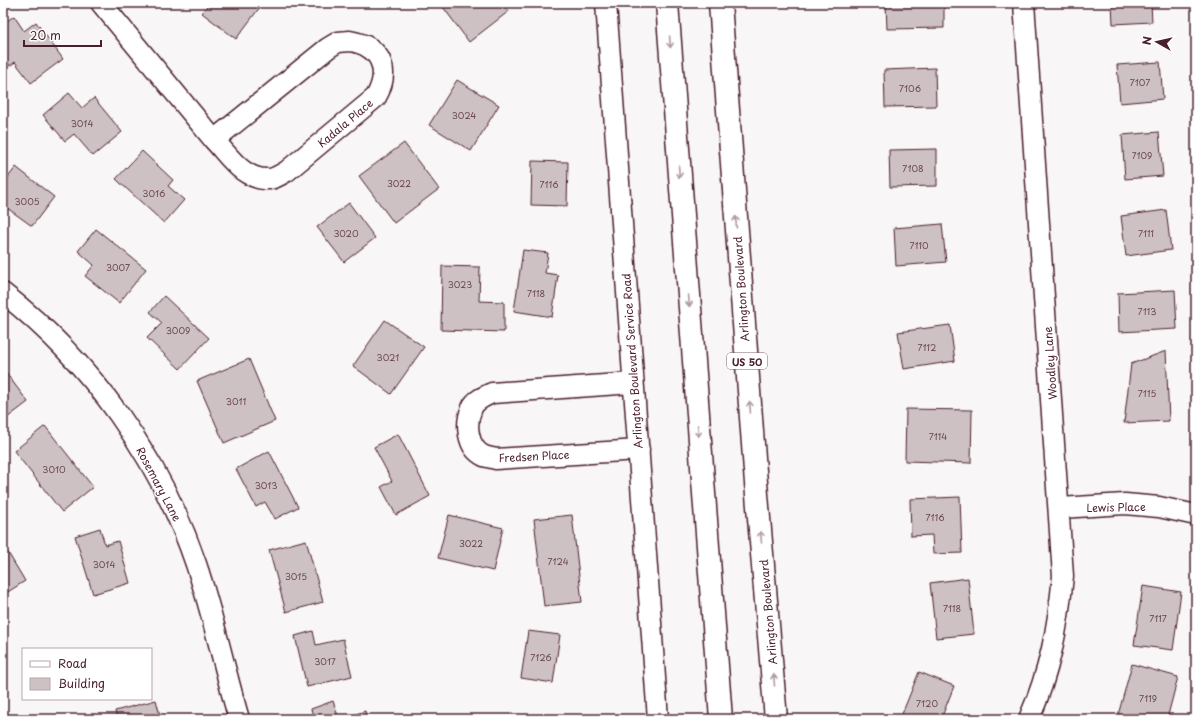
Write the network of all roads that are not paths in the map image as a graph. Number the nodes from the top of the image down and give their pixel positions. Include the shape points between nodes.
1 (101, 3) edge
2 (606, 3) edge
3 (667, 3) edge
4 (720, 3) edge
5 (1024, 3) edge
6 (214, 140) junction
7 (3, 293) edge
8 (634, 383) junction
9 (639, 450) junction
10 (1060, 508) junction
11 (1196, 515) edge
12 (238, 719) edge
13 (658, 719) edge
14 (721, 719) edge
15 (776, 719) edge
16 (1029, 719) edge

1 - 6 street, Kadala Place
2 - 8 street, Arlington Boulevard Service Road
3 -> 14 highway
15 -> 4 highway, Arlington Boulevard / US 50
5 - 10 street, Woodley Lane
6 - 6 street, Kadala Place via 338,42 362,43 376,53 382,63 384,75 376,97 287,171 271,179 254,178 243,172
7 - 12 street, Rosemary Lane via 59,342 102,390 146,456 177,515 196,564
8 - 9 street, Arlington Boulevard Service Road
8 - 9 street, Fredsen Place via 492,393 480,398 472,407 468,423 470,439 475,449 496,459
9 - 13 street, Arlington Boulevard Service Road
10 - 11 street, Lewis Place via 1125,504 1159,507
10 - 16 street, Woodley Lane via 1064,576 1059,623 1046,674

